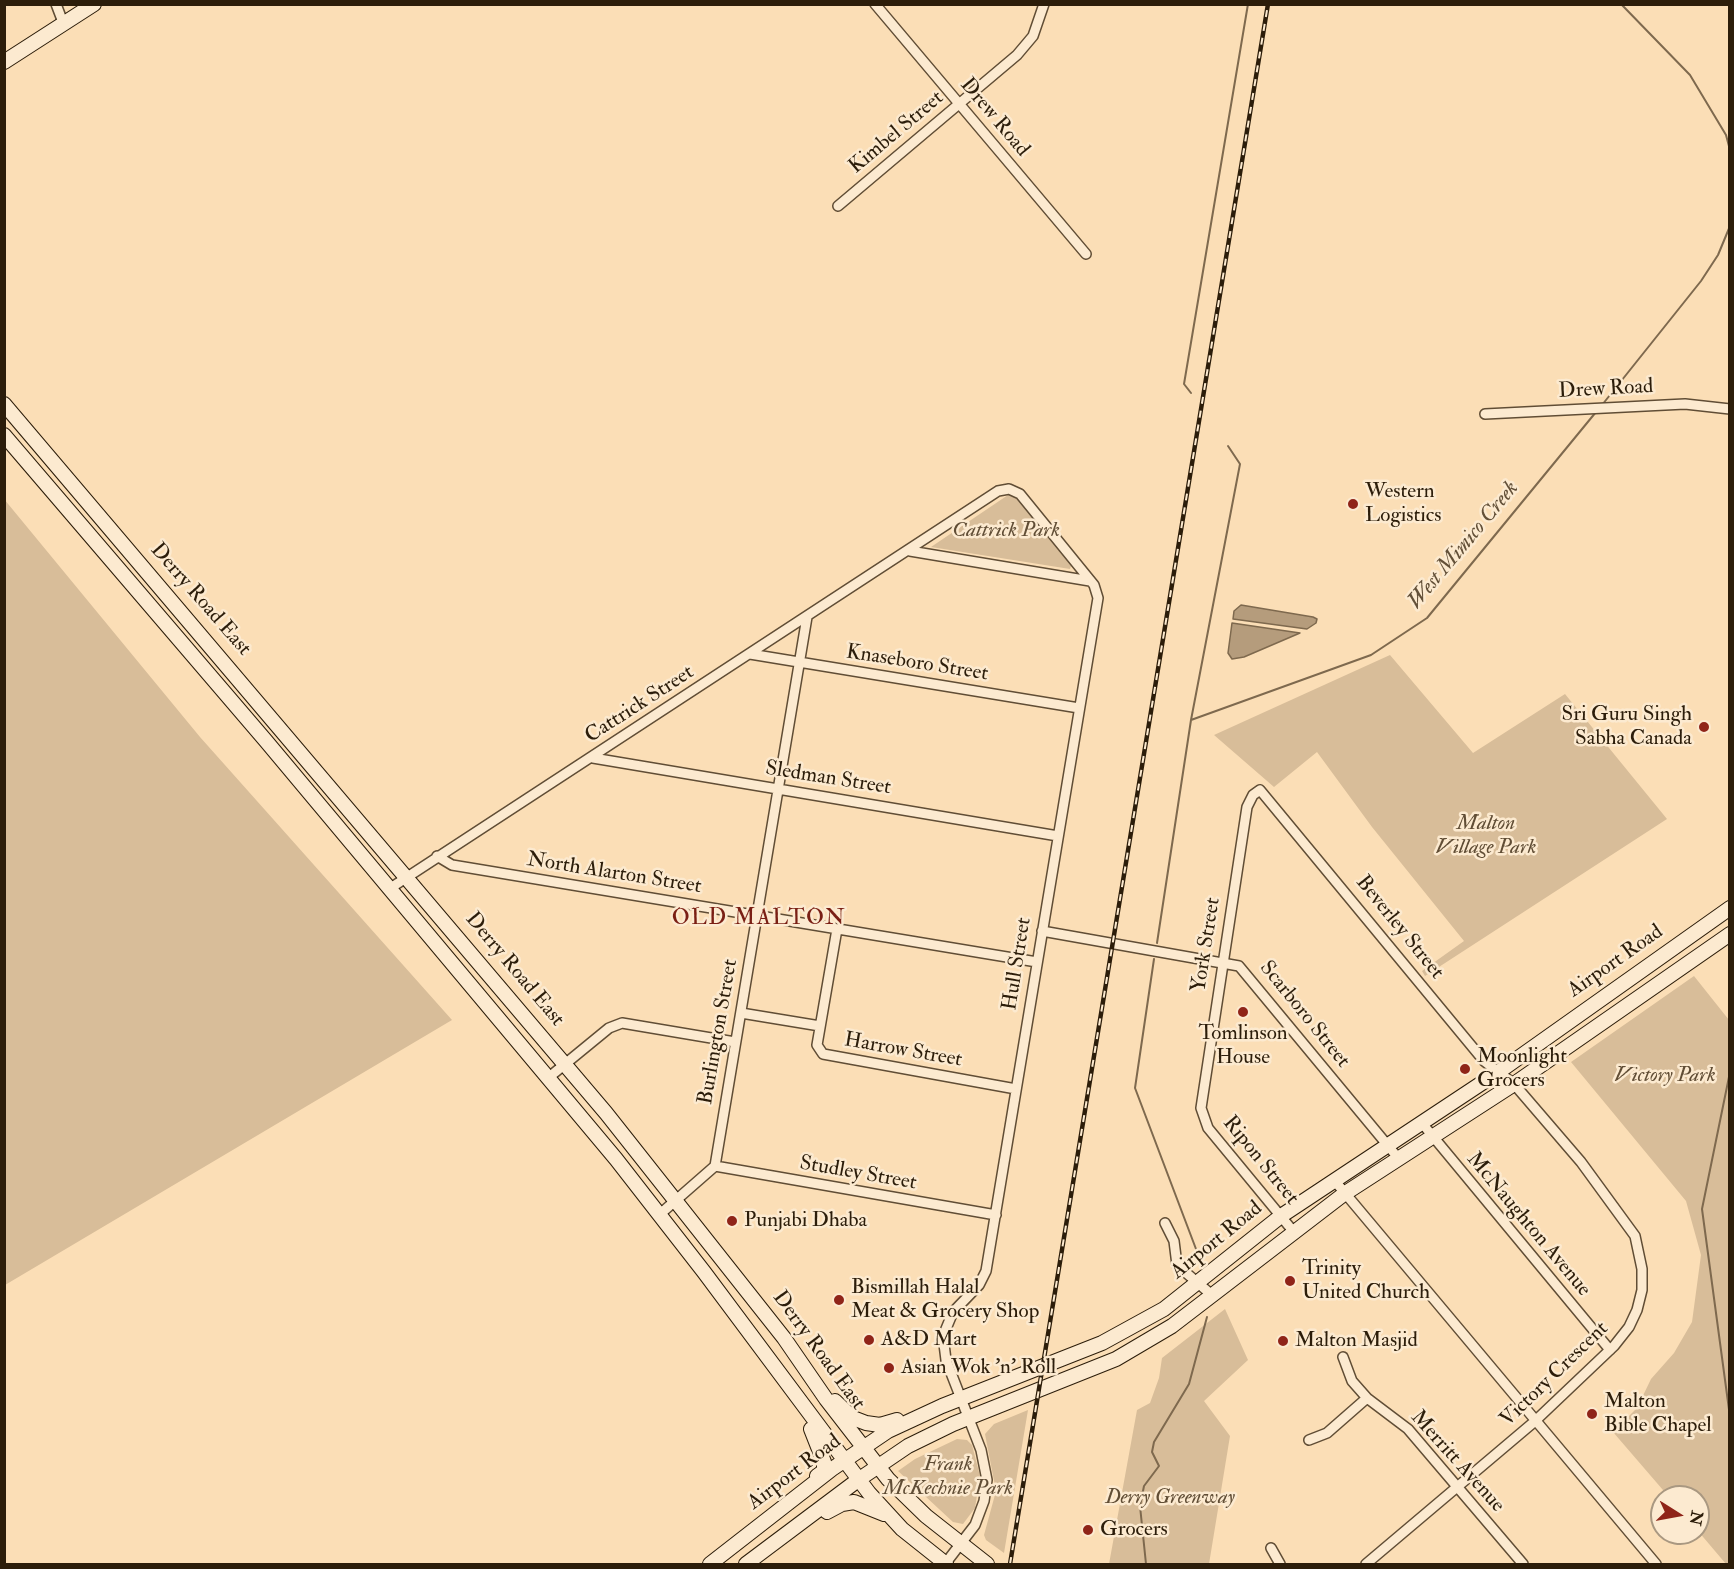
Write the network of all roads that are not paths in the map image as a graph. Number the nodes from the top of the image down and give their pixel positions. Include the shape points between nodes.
1 (46, 4) edge
2 (94, 4) edge
3 (875, 4) edge
4 (1044, 4) edge
5 (56, 7) edge
6 (64, 25) junction
7 (4, 62) edge
8 (959, 105) junction
9 (838, 206) dead end
10 (1086, 254) dead end
11 (4, 404) edge
12 (1730, 409) edge
13 (1485, 414) dead end
14 (4, 435) edge
15 (4, 443) edge
16 (31, 465) junction
17 (910, 551) junction
18 (1090, 581) junction
19 (807, 617) junction
20 (750, 654) junction
21 (799, 663) junction
22 (1079, 708) junction
23 (593, 758) junction
24 (777, 789) junction
25 (1260, 790) joint
26 (357, 817) junction
27 (340, 830) junction
28 (1058, 836) junction
29 (437, 856) junction
30 (408, 877) junction
31 (389, 889) junction
32 (1730, 908) edge
33 (757, 915) junction
34 (837, 929) junction
35 (1042, 932) junction
36 (1730, 934) edge
37 (1658, 958) junction
38 (1223, 961) junction
39 (1037, 962) junction
40 (1674, 971) junction
41 (741, 1012) junction
42 (820, 1026) junction
43 (735, 1042) junction
44 (565, 1064) junction
45 (1497, 1072) junction
46 (548, 1078) junction
47 (1514, 1084) junction
48 (1016, 1089) junction
49 (1202, 1111) joint
50 (1420, 1122) junction
51 (1433, 1139) junction
52 (1387, 1146) junction
53 (1399, 1159) junction
54 (715, 1166) junction
55 (1334, 1180) junction
56 (1344, 1194) junction
57 (676, 1201) junction
58 (659, 1215) junction
59 (996, 1215) junction
60 (1281, 1216) junction
61 (1165, 1223) dead end
62 (1293, 1231) junction
63 (1198, 1283) junction
64 (1213, 1296) junction
65 (1610, 1350) junction
66 (1343, 1357) dead end
67 (798, 1398) junction
68 (960, 1398) junction
69 (1367, 1398) junction
70 (826, 1399) junction
71 (968, 1418) junction
72 (911, 1419) junction
73 (1534, 1422) junction
74 (1309, 1440) dead end
75 (863, 1447) junction
76 (843, 1461) junction
77 (878, 1466) junction
78 (858, 1480) junction
79 (1457, 1487) junction
80 (772, 1515) junction
81 (903, 1529) junction
82 (787, 1534) junction
83 (961, 1544) junction
84 (1271, 1548) dead end
85 (710, 1564) edge
86 (746, 1564) edge
87 (945, 1564) edge
88 (987, 1564) edge
89 (1280, 1564) edge
90 (1366, 1564) edge
91 (1523, 1564) edge
92 (1656, 1564) edge

1 - 5 street
2 - 6 main road
3 - 8 street, Drew Road
4 - 8 street, Kimbel Street via 1033,36
5 - 6 street
6 - 7 main road
8 - 9 street, Kimbel Street
8 - 10 street, Drew Road
11 - 26 main road, Derry Road East
12 - 13 street, Drew Road via 1685,404
14 - 16 main road, Derry Road East
15 - 16 street
16 - 27 main road, Derry Road East
17 - 18 street
17 - 18 street, Hull Street via 998,491 1009,489 1020,494
17 - 19 street, Cattrick Street
18 - 22 street, Hull Street via 1098,598
19 - 20 street, Cattrick Street
19 - 21 street, Burlington Street
20 - 21 street, Knaseboro Street
20 - 23 street, Cattrick Street
21 - 22 street, Knaseboro Street
21 - 24 street, Burlington Street
22 - 28 street, Hull Street
23 - 24 street, Sledman Street
23 - 29 street, Cattrick Street
24 - 28 street, Sledman Street
24 - 33 street, Burlington Street
25 - 38 street, York Street via 1247,807
25 - 45 street, Beverley Street
26 - 27 main road
26 - 30 main road, Derry Road East
27 - 31 main road, Derry Road East
28 - 35 street, Hull Street
29 - 30 street, Cattrick Street
29 - 33 street, North Alarton Street via 452,865
30 - 31 street, Cattrick Street
30 - 44 main road, Derry Road East
31 - 46 main road, Derry Road East
32 - 37 main road, Airport Road
33 - 34 street, North Alarton Street
33 - 41 street, Burlington Street
34 - 39 street, North Alarton Street
34 - 42 street
35 - 38 street, Scarboro Street
35 - 39 street, Hull Street
36 - 40 main road, Airport Road
37 - 40 main road
37 - 45 main road, Airport Road
38 - 49 street, York Street via 1200,1099
38 - 52 street, Scarboro Street via 1243,969
39 - 48 street, Hull Street
40 - 47 main road, Airport Road
41 - 42 street, Harrow Street
41 - 43 street, Burlington Street
42 - 48 street, Harrow Street via 817,1045 828,1057
43 - 44 street via 622,1023 609,1028
43 - 54 street, Burlington Street
44 - 46 street
44 - 57 main road, Derry Road East
45 - 47 street, Beverley Street
45 - 50 main road, Airport Road
46 - 58 main road, Derry Road East
47 - 51 main road, Airport Road
47 - 65 street, Victory Crescent via 1581,1162 1635,1236 1642,1290 1629,1327
48 - 59 street, Hull Street
49 - 60 street, Ripon Street via 1208,1128
50 - 51 street, McNaughton Avenue
50 - 52 main road, Airport Road
51 - 53 main road, Airport Road
51 - 65 street, McNaughton Avenue
52 - 53 street, Scarboro Street
52 - 55 main road, Airport Road
53 - 56 main road, Airport Road
54 - 57 street
54 - 59 street, Studley Street
55 - 56 street
55 - 60 main road, Airport Road
56 - 62 main road, Airport Road
56 - 73 street
57 - 58 street
57 - 70 main road, Derry Road East via 784,1338
58 - 67 main road, Derry Road East
59 - 68 street, Hull Street via 985,1275 953,1312 943,1336 943,1350
60 - 62 street, Ripon Street
60 - 63 main road, Airport Road
61 - 63 street via 1174,1241 1177,1265
62 - 64 main road, Airport Road
63 - 64 street
63 - 68 main road, Airport Road via 1164,1309 1102,1343
64 - 71 main road, Airport Road via 1129,1353
65 - 73 street, Victory Crescent
66 - 69 street, Merritt Avenue via 1352,1381
67 - 76 main road, Derry Road East
67 - 80 main road via 798,1411 820,1447 824,1471
68 - 71 street, Hull Street
68 - 72 main road, Airport Road
69 - 74 street via 1327,1433
69 - 79 street, Merritt Avenue via 1408,1429
70 - 72 main road via 837,1402 853,1418 866,1423 880,1425
70 - 75 main road, Derry Road East
71 - 77 main road, Airport Road via 925,1437
71 - 83 street, Hull Street via 987,1480 979,1516
72 - 75 main road, Airport Road
73 - 79 street, Victory Crescent
73 - 92 street
75 - 76 main road, Airport Road
75 - 77 main road, Derry Road East
76 - 78 main road, Derry Road East
76 - 80 main road, Airport Road
77 - 78 main road, Airport Road
77 - 83 main road, Derry Road East via 912,1504
78 - 81 main road, Derry Road East
78 - 82 main road, Airport Road
79 - 90 street, Victory Crescent
79 - 91 street, Merritt Avenue
80 - 85 main road, Airport Road
81 - 82 main road via 882,1512 850,1502 833,1508 799,1534
81 - 87 main road, Derry Road East
82 - 86 main road, Airport Road
83 - 87 street, Hull Street
83 - 88 main road, Derry Road East
84 - 89 street

